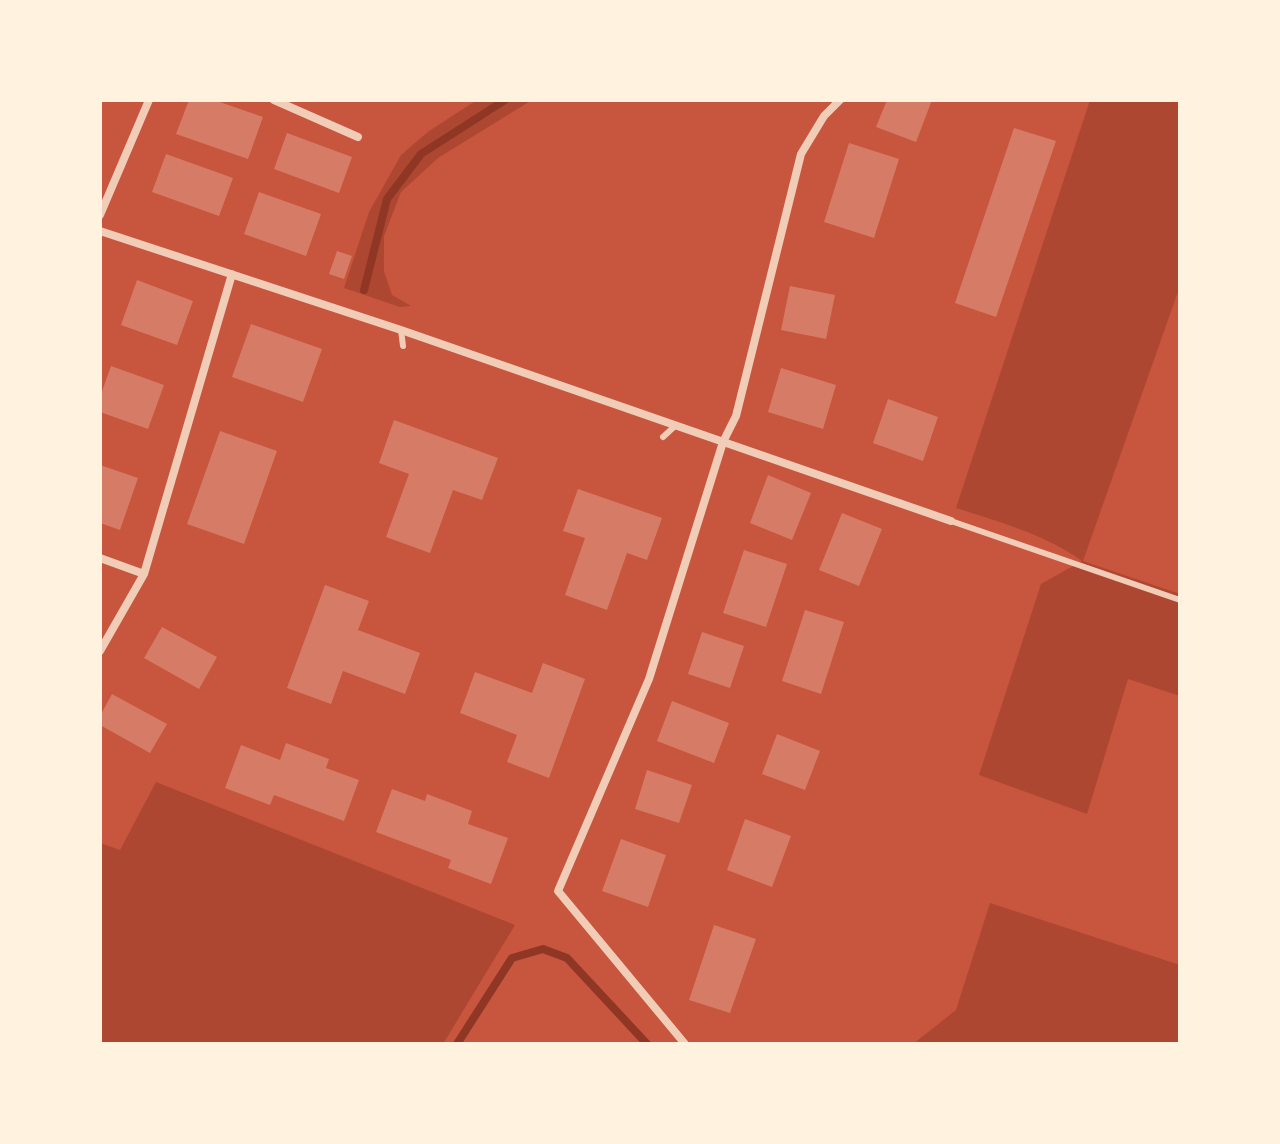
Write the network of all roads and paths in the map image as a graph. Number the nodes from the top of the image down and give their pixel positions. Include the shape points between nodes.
1 (149, 100) edge
2 (274, 100) edge
3 (840, 100) edge
4 (358, 137) dead end
5 (100, 215) edge
6 (100, 231) edge
7 (232, 274) junction
8 (401, 330) junction
9 (403, 346) dead end
10 (675, 426) junction
11 (663, 437) dead end
12 (723, 442) junction
13 (951, 521) joint
14 (100, 558) edge
15 (144, 574) junction
16 (1180, 600) edge
17 (100, 651) edge
18 (685, 1044) edge

1 - 5 street
2 - 4 street
3 - 12 street via 801,154 736,416
6 - 7 street
7 - 8 street
7 - 15 street
8 - 9 lane
8 - 10 street
10 - 11 lane
10 - 12 street
12 - 13 street
12 - 18 street via 649,679 558,891
13 - 16 lane
14 - 15 street
15 - 17 street

